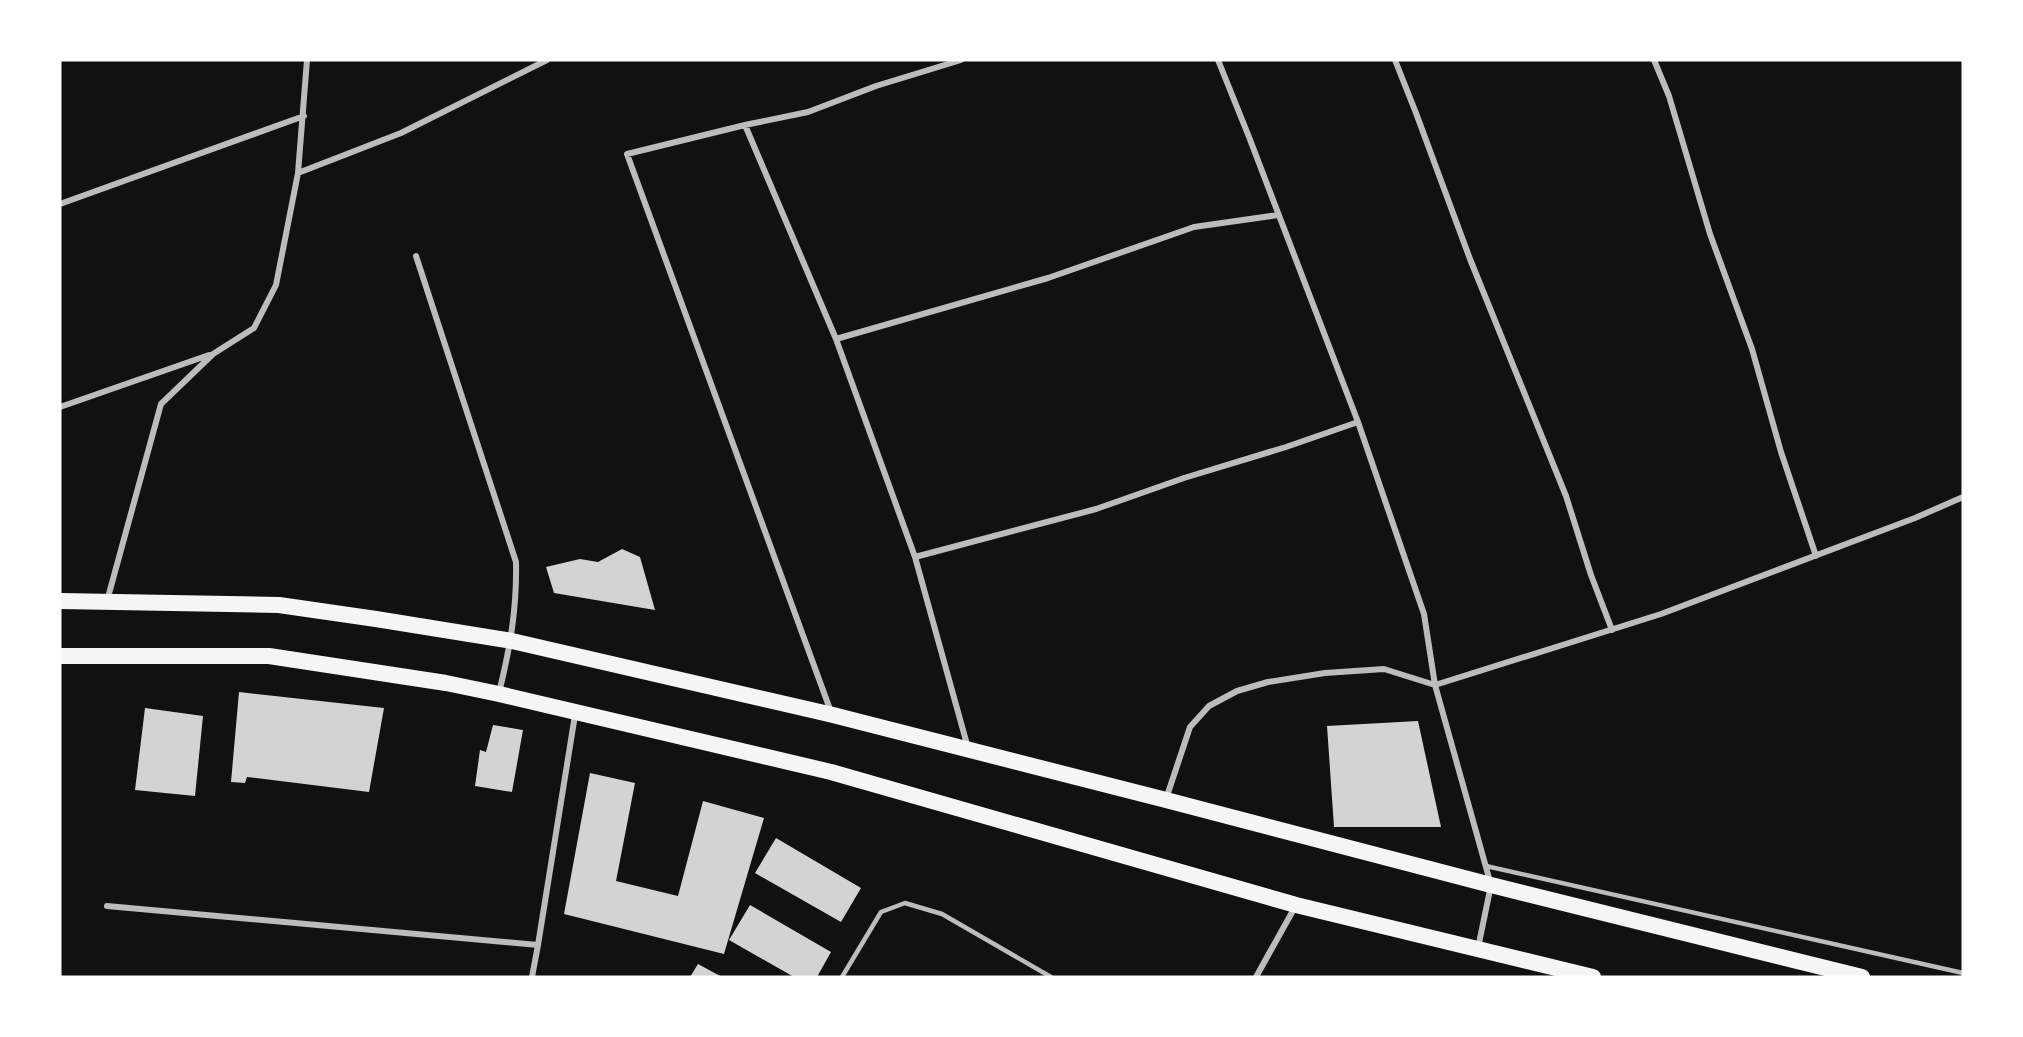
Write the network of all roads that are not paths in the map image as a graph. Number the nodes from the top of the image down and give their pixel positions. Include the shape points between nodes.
1 (307, 60) edge
2 (547, 60) edge
3 (961, 60) edge
4 (1218, 60) edge
5 (1395, 60) edge
6 (1654, 60) edge
7 (304, 116) junction
8 (745, 125) junction
9 (298, 173) junction
10 (60, 204) edge
11 (1278, 214) junction
12 (416, 256) dead end
13 (836, 339) junction
14 (213, 354) junction
15 (60, 408) edge
16 (1358, 422) junction
17 (1963, 497) edge
18 (1816, 556) junction
19 (915, 557) junction
20 (60, 601) edge
21 (106, 602) junction
22 (1612, 630) junction
23 (512, 641) junction
24 (60, 656) edge
25 (1435, 685) junction
26 (499, 694) junction
27 (575, 712) junction
28 (833, 715) junction
29 (968, 750) junction
30 (1166, 800) junction
31 (1486, 866) junction
32 (1491, 885) junction
33 (1296, 905) junction
34 (107, 906) dead end
35 (538, 945) junction
36 (1478, 949) junction
37 (1963, 974) edge
38 (532, 977) edge
39 (842, 977) edge
40 (1051, 977) edge
41 (1256, 977) edge
42 (1593, 977) edge
43 (1862, 977) edge

1 - 7 street
2 - 9 street via 400,133
3 - 8 street via 808,112
4 - 11 street
5 - 22 street via 1566,496
6 - 18 street via 1752,349
7 - 9 street
7 - 10 street
8 - 13 street
8 - 28 street via 627,154
9 - 14 street via 276,285 254,328
11 - 13 street via 1194,227 1048,278
11 - 16 street
12 - 23 street via 516,562
13 - 19 street
14 - 15 street
14 - 21 street via 161,404
16 - 19 street via 1096,509
16 - 25 street via 1424,614
17 - 18 street
18 - 22 street
19 - 29 street
20 - 21 highway
21 - 23 highway via 279,605
22 - 25 street
23 - 26 street
23 - 28 highway
24 - 26 highway via 269,656
25 - 30 street via 1384,669 1291,678 1237,691 1209,706 1190,727
25 - 31 street
26 - 27 highway
27 - 33 highway via 831,772
27 - 35 street
28 - 29 highway
29 - 30 highway
30 - 32 highway
31 - 32 street
31 - 37 lane
32 - 36 street
32 - 43 highway
33 - 36 highway
33 - 41 street
34 - 35 street
35 - 38 street
36 - 42 highway
39 - 40 lane via 881,912 905,903 942,914

